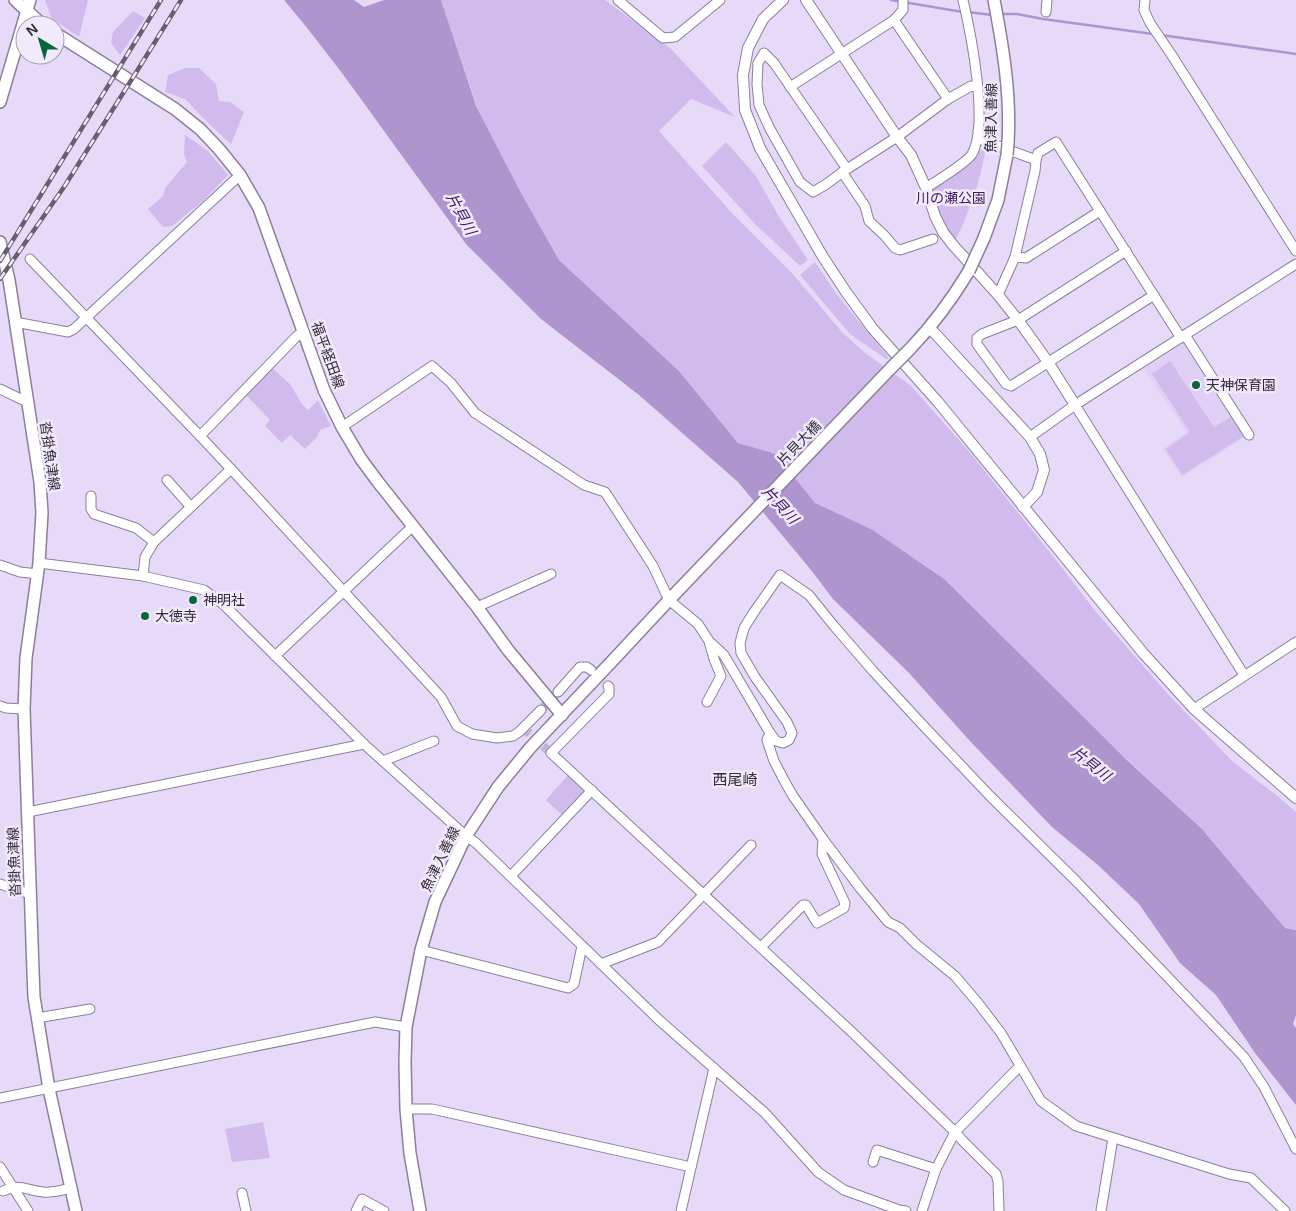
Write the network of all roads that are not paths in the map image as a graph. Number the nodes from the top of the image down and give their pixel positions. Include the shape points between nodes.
1 (15, 0) edge
2 (618, 0) edge
3 (720, 0) edge
4 (783, 0) edge
5 (806, 0) edge
6 (903, 0) edge
7 (963, 0) edge
8 (994, 0) edge
9 (1047, 0) edge
10 (1145, 0) edge
11 (28, 6) edge
12 (1046, 12) dead end
13 (894, 20) junction
14 (65, 39) edge
15 (841, 53) junction
16 (790, 87) junction
17 (977, 87) junction
18 (948, 99) junction
19 (0, 102) edge
20 (978, 130) junction
21 (897, 137) junction
22 (1036, 160) junction
23 (844, 171) junction
24 (240, 175) junction
25 (926, 188) junction
26 (1100, 211) junction
27 (932, 239) dead end
28 (0, 246) edge
29 (1296, 251) edge
30 (1126, 252) junction
31 (1015, 257) junction
32 (30, 259) dead end
33 (1296, 264) edge
34 (998, 295) junction
35 (1154, 295) junction
36 (87, 318) junction
37 (1018, 320) junction
38 (15, 322) junction
39 (930, 328) junction
40 (303, 331) junction
41 (1183, 337) junction
42 (1048, 362) junction
43 (881, 379) joint
44 (0, 389) edge
45 (27, 402) junction
46 (1075, 405) junction
47 (342, 427) junction
48 (1249, 435) dead end
49 (200, 436) junction
50 (1030, 437) junction
51 (231, 469) junction
52 (167, 480) dead end
53 (91, 496) dead end
54 (191, 507) junction
55 (1023, 507) junction
56 (413, 526) junction
57 (154, 542) junction
58 (0, 565) edge
59 (39, 568) junction
60 (551, 574) dead end
61 (143, 576) junction
62 (344, 591) junction
63 (673, 596) junction
64 (477, 607) junction
65 (709, 641) junction
66 (1296, 642) edge
67 (275, 656) junction
68 (591, 670) dead end
69 (1244, 675) junction
70 (608, 686) dead end
71 (558, 692) tunnel mouth
72 (707, 702) dead end
73 (0, 706) edge
74 (24, 709) junction
75 (1194, 709) junction
76 (541, 710) tunnel mouth
77 (562, 715) junction
78 (770, 733) junction
79 (434, 741) dead end
80 (364, 744) junction
81 (383, 761) junction
82 (592, 790) junction
83 (1296, 798) edge
84 (28, 812) junction
85 (466, 836) junction
86 (823, 839) junction
87 (751, 845) dead end
88 (511, 876) junction
89 (0, 884) edge
90 (30, 894) junction
91 (704, 895) junction
92 (582, 946) junction
93 (761, 947) junction
94 (421, 950) junction
95 (601, 964) junction
96 (90, 1009) dead end
97 (37, 1018) junction
98 (406, 1027) junction
99 (1020, 1066) junction
100 (714, 1068) junction
101 (49, 1089) junction
102 (0, 1098) edge
103 (406, 1109) junction
104 (956, 1132) junction
105 (1112, 1138) junction
106 (1296, 1149) edge
107 (873, 1162) dead end
108 (0, 1167) edge
109 (691, 1167) junction
110 (936, 1169) junction
111 (12, 1188) junction
112 (71, 1188) junction
113 (3, 1191) dead end
114 (242, 1193) dead end
115 (28, 1211) edge
116 (76, 1211) edge
117 (246, 1211) edge
118 (356, 1211) edge
119 (384, 1211) edge
120 (420, 1211) edge
121 (681, 1211) edge
122 (906, 1211) edge
123 (922, 1211) edge
124 (999, 1211) edge
125 (1101, 1211) edge
126 (1284, 1211) edge

1 - 11 main road
2 - 3 street via 663,38 675,37
4 - 55 street via 763,19 748,48 743,75 745,110 760,148 846,292
5 - 15 street
6 - 13 street via 903,10
7 - 17 street
8 - 39 main road, 魚津入善線, bridge via 1007,81 1007,155 998,200 984,238 969,271
9 - 12 street
10 - 29 street via 1144,10 1150,23
11 - 19 main road
13 - 15 street
13 - 18 street
14 - 24 main road, 福平経田線 via 175,109 200,129
15 - 16 street
15 - 21 street
16 - 23 street
16 - 23 street via 764,53 758,63 759,104 800,182 813,192
17 - 18 street via 970,86
17 - 20 street
18 - 21 street
20 - 22 street via 982,140
20 - 25 street via 971,157
21 - 23 street
21 - 25 street via 911,155
22 - 26 street via 1038,153 1056,142
22 - 31 street
23 - 27 street via 865,206 869,221 895,248 900,250
24 - 36 street
24 - 40 main road, 福平経田線 via 259,208
25 - 34 street via 943,232
26 - 30 street
26 - 31 street via 1026,258
28 - 38 main road, 沓掛魚津線
30 - 35 street
30 - 37 street
31 - 34 street
32 - 36 street
33 - 41 street
34 - 37 street
35 - 41 street
35 - 42 street
36 - 38 street via 68,332
36 - 49 street
37 - 42 street
37 - 42 street via 982,334 977,338 977,344 1006,384 1011,386
38 - 45 main road, 沓掛魚津線
39 - 43 main road, 魚津入善線, bridge
39 - 50 street
40 - 47 main road, 福平経田線 via 324,390
40 - 49 street
41 - 46 street
41 - 48 street
42 - 46 street
43 - 63 main road, 片貝大橋
44 - 45 street
45 - 59 main road, 沓掛魚津線 via 40,482
46 - 50 street
46 - 69 street
47 - 56 main road, 福平経田線 via 361,459
47 - 63 street via 432,366 452,383 475,413 584,485 605,492
49 - 51 street
50 - 55 street via 1040,454 1044,470 1037,492
51 - 54 street
51 - 62 street
52 - 54 street
53 - 57 street via 94,514 136,528
54 - 57 street
55 - 75 street via 1143,653
56 - 62 street
56 - 64 main road, 福平経田線
57 - 61 street via 144,557
58 - 59 street via 20,572
59 - 61 street
59 - 74 main road, 沓掛魚津線 via 26,658
60 - 64 street
61 - 67 street via 204,590 223,604
62 - 67 street
62 - 76 street via 441,697 458,726 472,734 497,738 513,736
63 - 65 street
63 - 77 main road, 魚津入善線
64 - 77 main road, 福平経田線
65 - 72 street via 721,676
65 - 78 street via 724,655
66 - 69 street
67 - 80 street
68 - 71 street via 580,667
69 - 75 street
70 - 82 street via 609,694 551,753
73 - 74 street
74 - 84 main road, 沓掛魚津線
75 - 83 street
77 - 85 main road, 魚津入善線 via 498,787
78 - 86 street via 767,740 774,761 793,796
78 - 106 street via 776,741 783,743 792,733 741,653 740,643 744,628 780,575 810,595 919,721 1244,1057 1264,1087
79 - 81 street
80 - 81 street
80 - 84 street
81 - 85 street
82 - 88 street
82 - 91 street
84 - 90 main road, 沓掛魚津線
85 - 88 street
85 - 94 main road, 魚津入善線 via 435,902
86 - 93 street via 822,854 845,903 844,908 817,923 806,904 803,905
86 - 99 street via 888,922 900,928 955,976 1001,1033
87 - 91 street
88 - 92 street
89 - 90 street
90 - 97 main road, 沓掛魚津線
91 - 93 street
91 - 95 street via 658,942
92 - 94 street via 574,984 568,988
92 - 95 street
93 - 104 street
94 - 98 main road, 魚津入善線
95 - 100 street
96 - 97 street
97 - 101 main road, 沓掛魚津線
98 - 101 street via 375,1022
98 - 103 main road, 魚津入善線
99 - 104 street
99 - 105 street via 1041,1101 1076,1126
100 - 109 street
100 - 122 street via 765,1113 818,1172 844,1190
101 - 102 street
101 - 112 main road, 沓掛魚津線
103 - 109 street via 432,1109
103 - 120 main road, 魚津入善線
104 - 110 street
104 - 124 street via 996,1174
105 - 125 street
105 - 126 street via 1251,1178
107 - 110 street via 877,1150
108 - 111 street
109 - 121 street
110 - 123 street
111 - 112 street via 21,1186 44,1192
111 - 113 street
111 - 115 street
112 - 116 main road, 沓掛魚津線
114 - 117 street
118 - 119 street via 362,1199

